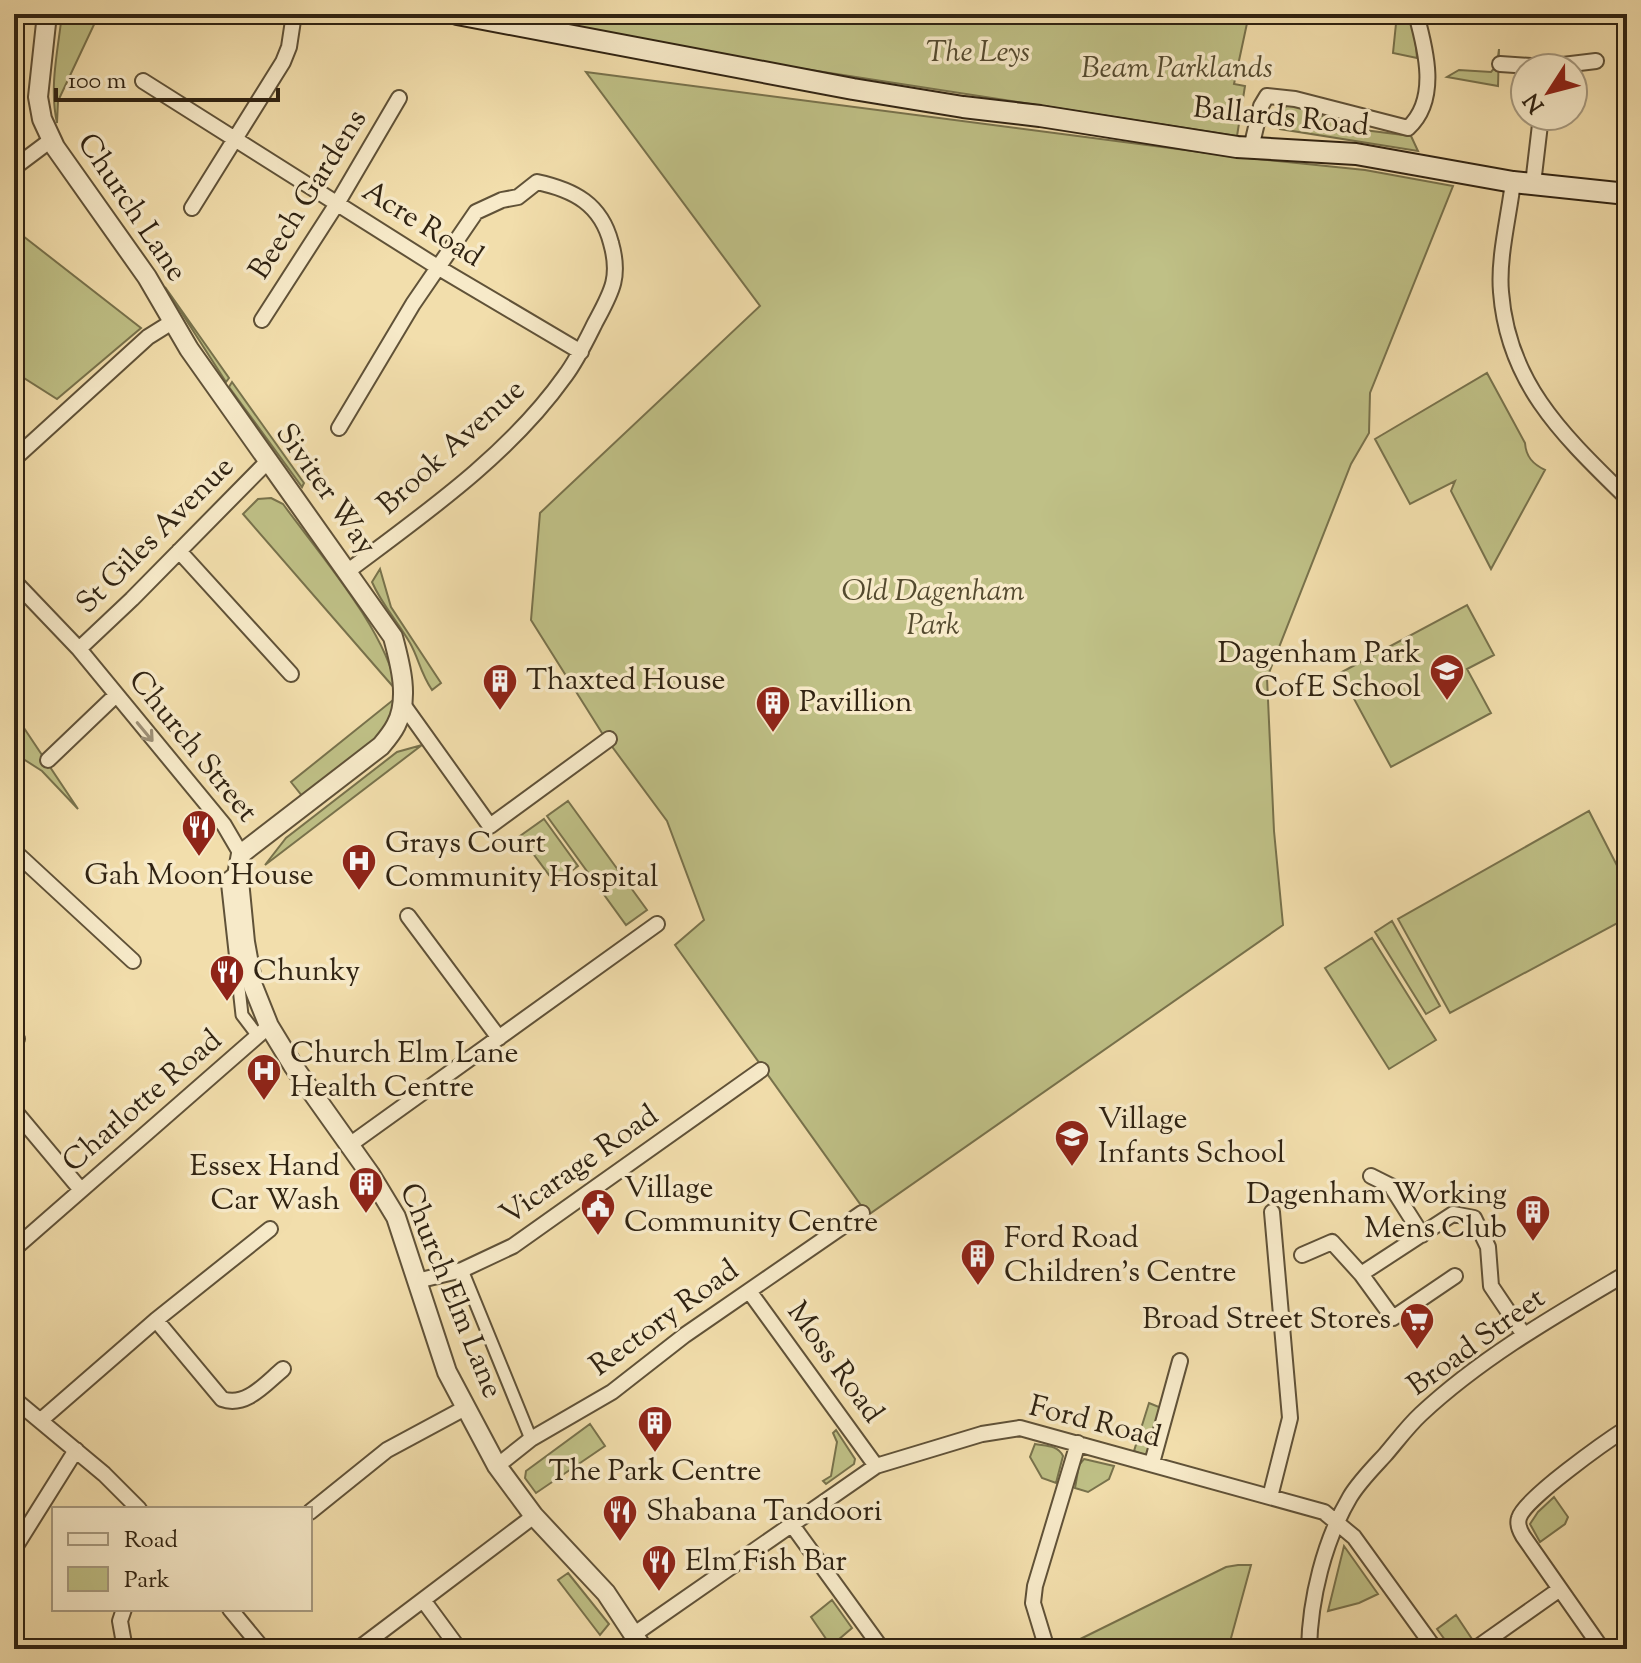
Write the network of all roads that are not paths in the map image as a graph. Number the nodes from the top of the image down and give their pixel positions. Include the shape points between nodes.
1 (47, 14) edge
2 (294, 14) edge
3 (457, 14) edge
4 (1416, 14) edge
5 (1596, 61) dead end
6 (1589, 62) edge
7 (1500, 64) dead end
8 (1509, 65) edge
9 (143, 81) dead end
10 (399, 98) dead end
11 (1537, 132) edge
12 (237, 138) junction
13 (51, 140) junction
14 (1251, 148) junction
15 (14, 156) edge
16 (1523, 183) junction
17 (1627, 194) edge
18 (338, 202) junction
19 (192, 208) dead end
20 (439, 268) junction
21 (262, 320) dead end
22 (172, 322) junction
23 (581, 352) junction
24 (339, 428) dead end
25 (14, 459) edge
26 (269, 460) junction
27 (1627, 498) edge
28 (179, 551) junction
29 (348, 571) junction
30 (14, 581) edge
31 (79, 649) junction
32 (291, 674) dead end
33 (115, 696) junction
34 (402, 703) junction
35 (609, 739) dead end
36 (48, 760) dead end
37 (14, 851) edge
38 (240, 862) junction
39 (408, 916) dead end
40 (657, 924) dead end
41 (133, 961) dead end
42 (263, 1031) junction
43 (499, 1038) junction
44 (761, 1070) dead end
45 (14, 1110) edge
46 (348, 1146) junction
47 (1371, 1176) dead end
48 (81, 1190) junction
49 (1272, 1212) dead end
50 (862, 1213) dead end
51 (270, 1229) dead end
52 (1422, 1235) junction
53 (14, 1249) edge
54 (1302, 1255) dead end
55 (462, 1270) junction
56 (1627, 1273) edge
57 (1361, 1274) junction
58 (1455, 1276) dead end
59 (417, 1281) junction
60 (749, 1291) junction
61 (156, 1320) junction
62 (1524, 1335) junction
63 (1180, 1361) dead end
64 (283, 1369) dead end
65 (14, 1399) edge
66 (465, 1408) junction
67 (41, 1420) junction
68 (1627, 1428) edge
69 (531, 1439) junction
70 (1078, 1443) junction
71 (76, 1450) junction
72 (1152, 1463) junction
73 (497, 1466) junction
74 (876, 1466) junction
75 (1270, 1497) junction
76 (137, 1507) edge
77 (312, 1510) edge
78 (534, 1516) junction
79 (1338, 1522) junction
80 (792, 1525) junction
81 (14, 1549) edge
82 (1560, 1589) junction
83 (423, 1600) junction
84 (123, 1611) edge
85 (232, 1611) edge
86 (638, 1642) edge
87 (125, 1649) edge
88 (263, 1649) edge
89 (358, 1649) edge
90 (459, 1649) edge
91 (882, 1649) edge
92 (1047, 1649) edge
93 (1309, 1649) edge
94 (1435, 1649) edge
95 (1475, 1649) edge
96 (1602, 1649) edge

1 - 13 street, Church Lane via 38,97
2 - 12 street via 283,62
3 - 14 main road, Ballards Road via 853,89
4 - 14 street via 1427,99 1420,118 1408,128 1267,96
5 - 6 street
7 - 8 street
9 - 12 street, Acre Road
10 - 18 street, Beech Gardens
11 - 16 street
12 - 18 street, Acre Road
12 - 19 street
13 - 15 street via 19,164
13 - 22 street, Church Lane via 147,277
14 - 16 main road, Ballards Road via 1356,154
16 - 17 main road, Ballards Road
16 - 27 street via 1500,291 1516,359 1537,401 1572,445
18 - 20 street, Acre Road
18 - 21 street, Beech Gardens
20 - 23 street, Acre Road
20 - 23 street, Brook Avenue via 476,212 518,197 537,182 586,200 606,225 616,276
20 - 24 street, Brook Avenue
22 - 25 street, Church Lane via 148,337
22 - 26 street, Siviter Way
23 - 29 street, Brook Avenue via 504,444 421,517
26 - 28 street, St Giles Avenue
26 - 29 street, Siviter Way
28 - 31 street, St Giles Avenue
28 - 32 street
29 - 34 street, Siviter Way via 393,637
30 - 31 street, Church Street
31 - 33 street, Church Street
33 - 36 street
33 -> 38 street, Church Street via 224,825
34 - 35 street via 490,826
34 - 38 street, Siviter Way via 397,724 381,746
37 - 41 street
38 - 42 street, Church Street via 245,942
39 - 43 street
40 - 43 street
42 - 46 street, Church Elm Lane
42 - 48 street, Charlotte Road
43 - 46 street
44 - 55 street, Vicarage Road via 513,1246
45 - 48 street
46 - 59 street, Church Elm Lane via 396,1217
47 - 52 street via 1391,1186
48 - 53 street, Charlotte Road
49 - 75 street via 1290,1418
50 - 60 street, Rectory Road
51 - 61 street
52 - 57 street
52 - 62 street via 1453,1214 1474,1218 1488,1247 1491,1286
54 - 57 street via 1332,1242
55 - 59 street, Vicarage Road
55 - 69 street
56 - 62 street, Broad Street
57 - 58 street via 1393,1318
59 - 66 street, Church Elm Lane via 434,1339
60 - 69 street, Rectory Road via 612,1392
60 - 74 street, Moss Road
61 - 64 street via 222,1399 247,1398
61 - 67 street
62 - 79 street, Broad Street via 1418,1417 1350,1496
63 - 72 street
65 - 67 street
66 - 73 street, Church Elm Lane
66 - 77 street via 387,1450
67 - 71 street
68 - 82 street via 1548,1487 1518,1518 1523,1536
69 - 73 street, Rectory Road
70 - 72 street, Ford Road
70 - 74 street, Ford Road via 1020,1428
70 - 92 street via 1035,1586 1033,1603
71 - 76 street
71 - 81 street
72 - 75 street, Ford Road
73 - 78 street, Church Elm Lane
74 - 80 street, Ford Road
75 - 79 street, Ford Road via 1324,1512
78 - 83 street
78 - 86 street, Church Elm Lane via 598,1584
79 - 93 street, Broad Street via 1310,1616
79 - 94 street, Ford Road
80 - 86 street, Ford Road
80 - 91 street
82 - 95 street
82 - 96 street
83 - 89 street
83 - 90 street
84 - 87 street
85 - 88 street

